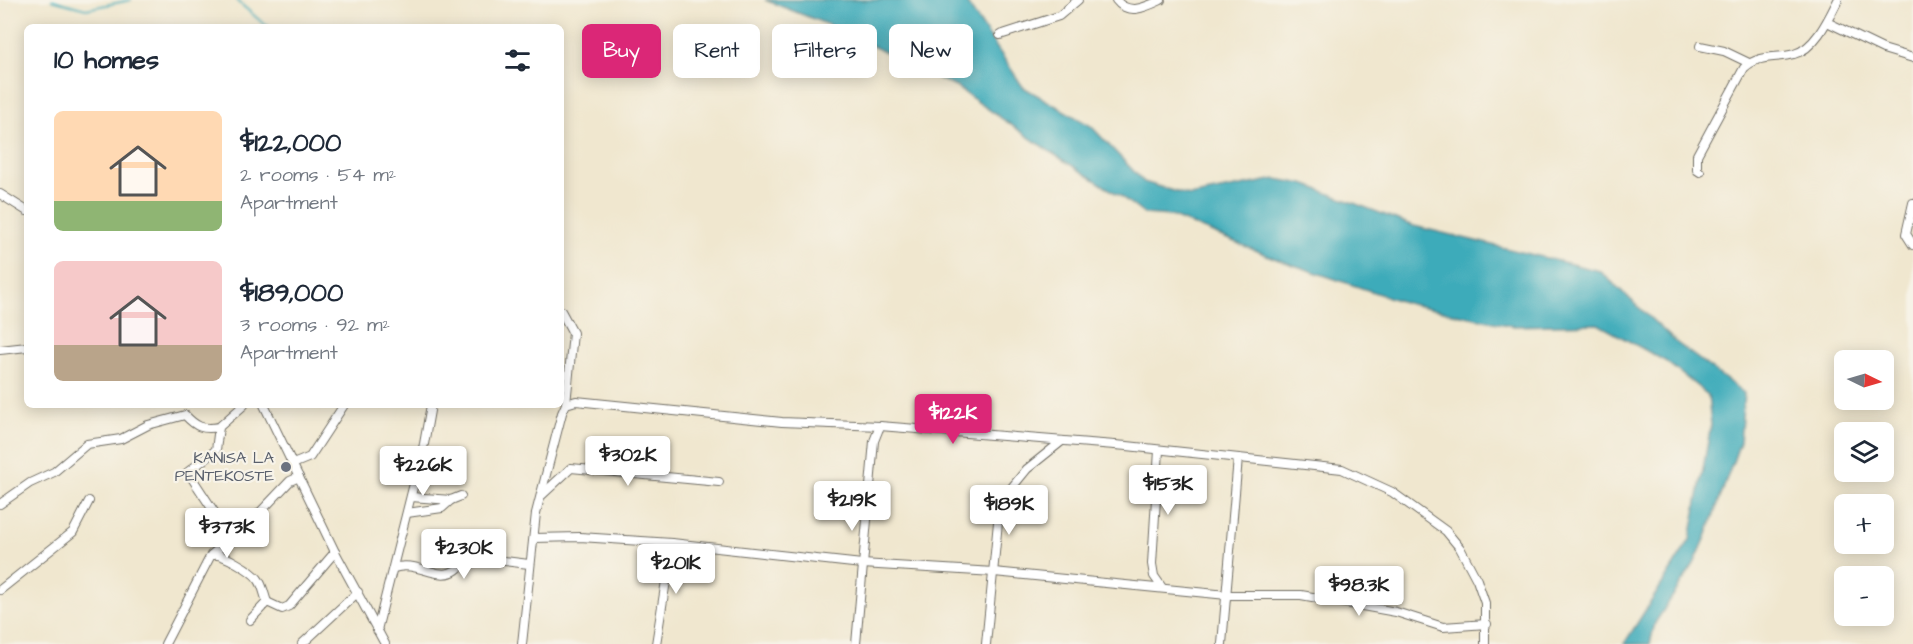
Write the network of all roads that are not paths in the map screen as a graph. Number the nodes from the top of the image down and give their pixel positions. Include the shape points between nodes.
1 (1078, 0) edge
2 (1116, 0) edge
3 (1161, 0) edge
4 (1838, 0) edge
5 (1827, 22) junction
6 (1000, 35) dead end
7 (1700, 46) dead end
8 (1913, 58) edge
9 (1749, 63) junction
10 (1700, 172) dead end
11 (0, 194) edge
12 (1913, 203) edge
13 (24, 210) edge
14 (1913, 245) edge
15 (564, 316) edge
16 (24, 347) edge
17 (0, 350) edge
18 (566, 404) junction
19 (240, 408) edge
20 (265, 408) edge
21 (343, 408) edge
22 (430, 408) edge
23 (880, 426) junction
24 (219, 427) junction
25 (1062, 441) junction
26 (1159, 450) junction
27 (1238, 458) junction
28 (293, 464) junction
29 (299, 477) junction
30 (719, 482) dead end
31 (461, 496) dead end
32 (540, 496) junction
33 (411, 497) junction
34 (451, 500) junction
35 (88, 501) dead end
36 (0, 504) edge
37 (407, 513) junction
38 (534, 538) junction
39 (232, 539) junction
40 (672, 543) junction
41 (335, 552) junction
42 (211, 555) junction
43 (529, 564) junction
44 (862, 564) junction
45 (394, 568) junction
46 (994, 572) junction
47 (1161, 586) junction
48 (0, 590) edge
49 (358, 592) junction
50 (1227, 595) junction
51 (267, 602) junction
52 (250, 620) dead end
53 (1487, 624) junction
54 (377, 630) junction
55 (165, 644) edge
56 (302, 644) edge
57 (385, 644) edge
58 (522, 644) edge
59 (656, 644) edge
60 (856, 644) edge
61 (986, 644) edge
62 (1222, 644) edge
63 (1485, 644) edge

1 - 6 street via 1059,16
2 - 3 street via 1123,8 1135,10
4 - 5 street
5 - 8 street via 1883,49
5 - 9 street via 1802,50
7 - 9 street via 1724,51
9 - 10 street via 1703,143 1696,165
11 - 13 street
12 - 14 street via 1906,234
15 - 18 street via 573,333
16 - 17 street
18 - 23 street via 602,402 782,422
18 - 32 street
19 - 24 street
20 - 28 street
21 - 28 street via 310,457
22 - 33 street
23 - 25 street
23 - 44 street via 874,441
24 - 36 street via 196,426 185,415 179,415 121,439 87,444 54,472
24 - 39 street via 216,450 188,472
25 - 26 street
25 - 46 street via 1027,470 1000,502
26 - 27 street
26 - 47 street via 1152,564
27 - 50 street
27 - 53 street via 1342,469 1392,492 1446,531 1460,548 1477,580
28 - 29 street
29 - 39 street via 290,481
29 - 41 street
30 - 32 street via 571,468
31 - 34 street
32 - 38 street
33 - 34 street
33 - 37 street
34 - 37 street via 442,508
35 - 48 street via 73,532
37 - 45 street
38 - 40 street
38 - 43 street
39 - 42 street
40 - 44 street
40 - 59 street
41 - 49 street
41 - 51 street via 289,606 282,609
42 - 51 street via 220,554 255,576
42 - 55 street
43 - 45 street via 471,557 455,571 443,574 412,565
43 - 58 street
44 - 46 street
44 - 60 street
45 - 54 street
46 - 47 street
46 - 61 street
47 - 50 street
49 - 54 street
49 - 56 street
50 - 53 street via 1301,595 1396,612 1443,627
50 - 62 street
51 - 52 street
53 - 63 street
54 - 57 street

